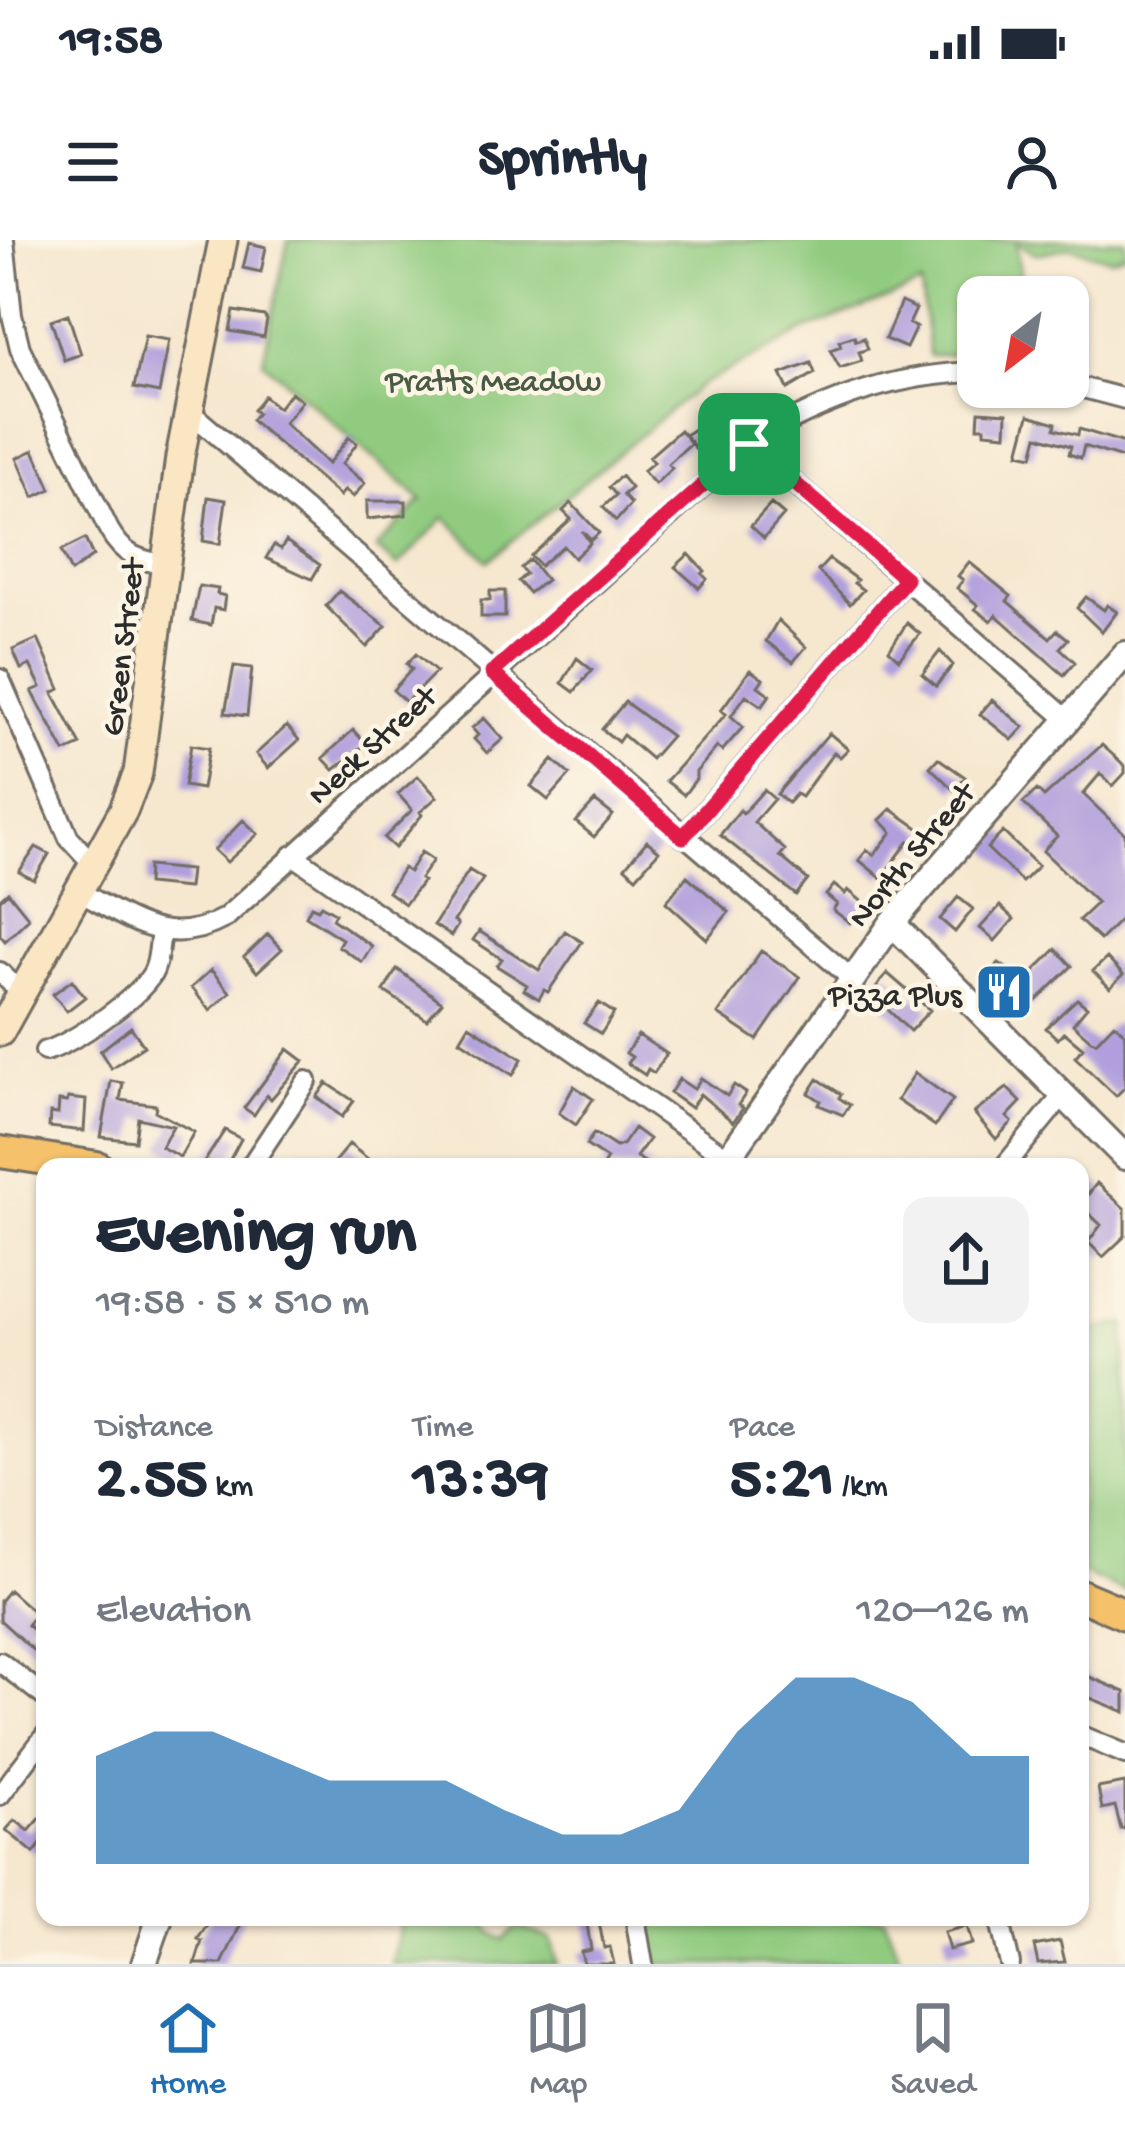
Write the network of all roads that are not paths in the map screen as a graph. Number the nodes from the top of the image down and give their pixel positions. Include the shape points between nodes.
1 (4, 240) edge
2 (224, 240) edge
3 (957, 373) edge
4 (1089, 390) edge
5 (1125, 399) edge
6 (189, 411) junction
7 (749, 444) junction
8 (167, 565) junction
9 (906, 579) junction
10 (1125, 655) edge
11 (492, 673) junction
12 (0, 679) edge
13 (1067, 719) junction
14 (683, 837) junction
15 (293, 855) junction
16 (93, 864) junction
17 (78, 891) junction
18 (892, 923) junction
19 (161, 931) junction
20 (0, 972) edge
21 (851, 978) junction
22 (21, 993) junction
23 (0, 1032) edge
24 (45, 1051) dead end
25 (307, 1081) dead end
26 (1063, 1095) junction
27 (0, 1152) edge
28 (1125, 1157) edge
29 (39, 1158) edge
30 (256, 1158) edge
31 (719, 1158) edge
32 (728, 1158) edge
33 (1011, 1158) edge
34 (1089, 1598) edge
35 (1125, 1614) edge
36 (0, 1662) edge
37 (36, 1690) edge
38 (1089, 1739) edge
39 (36, 1748) edge
40 (1125, 1754) edge
41 (0, 1795) edge
42 (157, 1926) edge
43 (637, 1926) edge
44 (1001, 1926) edge
45 (144, 1964) edge
46 (643, 1964) edge
47 (1010, 1964) edge

1 - 8 street via 20,348 99,510 124,553
2 - 6 main road, Green Street
3 - 7 street, Neck Street via 862,392
4 - 5 street
6 - 8 main road, Green Street
6 - 11 street
7 - 9 street
7 - 11 street, Neck Street
8 - 16 main road, Green Street via 139,773
9 - 13 street
9 - 14 street
10 - 13 street, North Street
11 - 14 street
11 - 15 street, Neck Street
12 - 16 street via 70,838
13 - 18 street, North Street
14 - 21 street
15 - 19 street, Neck Street via 225,918 197,932
15 - 31 street
16 - 17 main road, Green Street
17 - 19 street
17 - 22 main road, Green Street
18 - 21 street, North Street
18 - 26 street
19 - 24 street via 146,984 62,1048
20 - 22 street
21 - 32 street, North Street
22 - 23 main road, Green Street
25 - 30 street
26 - 28 street
26 - 33 street
27 - 29 main road
34 - 35 main road
36 - 37 street
38 - 40 street
39 - 41 street
42 - 45 street
43 - 46 street
44 - 47 street

